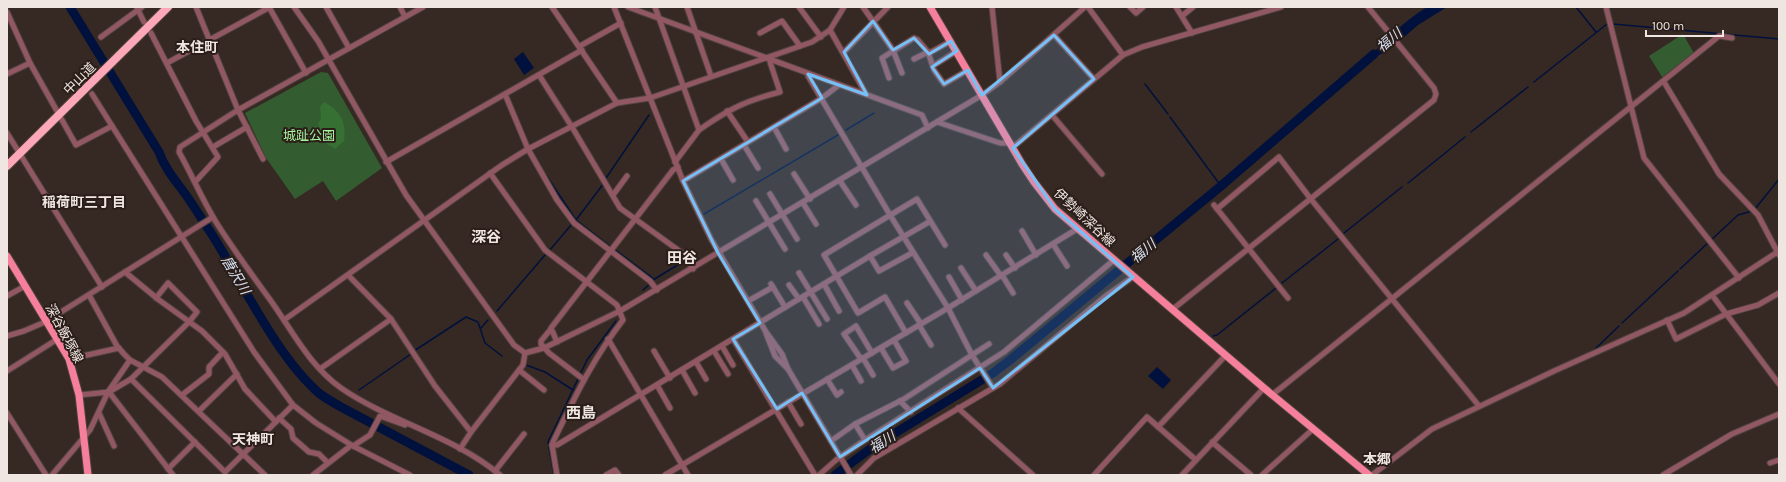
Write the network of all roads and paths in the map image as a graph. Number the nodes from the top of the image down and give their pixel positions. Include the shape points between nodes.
1 (168, 7) edge
2 (196, 7) edge
3 (269, 7) edge
4 (294, 7) edge
5 (326, 7) edge
6 (400, 7) edge
7 (423, 7) edge
8 (552, 7) edge
9 (614, 7) edge
10 (628, 7) edge
11 (655, 7) edge
12 (687, 7) edge
13 (799, 7) edge
14 (844, 7) edge
15 (863, 7) edge
16 (888, 7) edge
17 (930, 7) edge
18 (992, 7) edge
19 (1087, 7) edge
20 (1130, 7) edge
21 (1143, 7) edge
22 (1176, 7) edge
23 (1194, 7) edge
24 (1281, 7) edge
25 (1368, 7) edge
26 (1606, 7) edge
27 (139, 8) edge
28 (7, 12) edge
29 (1182, 16) junction
30 (406, 17) junction
31 (658, 17) junction
32 (874, 21) junction
33 (144, 22) dead end
34 (621, 23) junction
35 (830, 30) junction
36 (695, 32) junction
37 (151, 33) dead end
38 (760, 33) dead end
39 (1192, 33) junction
40 (1054, 35) junction
41 (101, 37) dead end
42 (821, 37) junction
43 (1732, 38) dead end
44 (210, 41) junction
45 (951, 41) junction
46 (800, 46) junction
47 (349, 48) junction
48 (581, 48) junction
49 (893, 50) junction
50 (844, 52) junction
51 (928, 52) junction
52 (957, 52) junction
53 (1123, 55) junction
54 (769, 59) junction
55 (914, 59) dead end
56 (329, 60) junction
57 (30, 63) junction
58 (167, 63) junction
59 (933, 66) junction
60 (968, 70) junction
61 (306, 73) junction
62 (902, 73) dead end
63 (7, 74) edge
64 (808, 74) junction
65 (539, 75) junction
66 (711, 76) junction
67 (889, 78) dead end
68 (1094, 79) junction
69 (1000, 82) junction
70 (1664, 82) junction
71 (839, 85) junction
72 (682, 87) junction
73 (92, 94) dead end
74 (505, 94) junction
75 (866, 94) junction
76 (982, 95) junction
77 (650, 98) junction
78 (822, 98) junction
79 (617, 103) junction
80 (1631, 108) junction
81 (238, 110) junction
82 (727, 111) junction
83 (1052, 115) junction
84 (59, 116) junction
85 (937, 122) junction
86 (112, 126) junction
87 (572, 126) junction
88 (248, 127) junction
89 (774, 127) junction
90 (928, 128) junction
91 (699, 130) junction
92 (203, 132) junction
93 (7, 133) edge
94 (746, 144) junction
95 (1011, 145) junction
96 (213, 147) junction
97 (528, 149) junction
98 (786, 149) dead end
99 (21, 154) junction
100 (263, 159) dead end
101 (721, 159) junction
102 (386, 162) junction
103 (675, 162) junction
104 (7, 166) edge
105 (678, 167) junction
106 (758, 168) dead end
107 (861, 168) junction
108 (490, 173) junction
109 (794, 174) dead end
110 (1102, 174) dead end
111 (627, 176) dead end
112 (733, 180) dead end
113 (196, 181) junction
114 (683, 181) junction
115 (840, 181) junction
116 (770, 194) dead end
117 (613, 195) junction
118 (1310, 198) junction
119 (810, 199) junction
120 (756, 201) dead end
121 (802, 203) junction
122 (856, 205) dead end
123 (782, 215) junction
124 (890, 215) junction
125 (212, 218) junction
126 (424, 220) junction
127 (634, 220) junction
128 (929, 222) junction
129 (770, 223) junction
130 (816, 224) dead end
131 (1077, 229) junction
132 (1022, 231) dead end
133 (181, 237) junction
134 (903, 237) junction
135 (797, 239) dead end
136 (1053, 244) junction
137 (945, 245) dead end
138 (1249, 248) junction
139 (785, 249) dead end
140 (610, 251) junction
141 (1779, 252) edge
142 (718, 253) junction
143 (912, 253) junction
144 (1036, 254) junction
145 (986, 255) dead end
146 (1006, 255) dead end
147 (7, 256) edge
148 (870, 256) junction
149 (1115, 261) junction
150 (1067, 266) dead end
151 (961, 268) dead end
152 (1015, 268) junction
153 (692, 269) junction
154 (125, 272) junction
155 (800, 273) dead end
156 (348, 275) junction
157 (1132, 275) junction
158 (837, 276) junction
159 (1002, 276) junction
160 (949, 277) dead end
161 (1738, 278) junction
162 (586, 282) junction
163 (824, 284) junction
164 (789, 285) dead end
165 (25, 286) junction
166 (102, 287) junction
167 (657, 290) junction
168 (976, 291) junction
169 (811, 292) junction
170 (1012, 293) dead end
171 (1779, 293) edge
172 (89, 295) junction
173 (1712, 295) junction
174 (7, 296) edge
175 (156, 298) junction
176 (801, 298) junction
177 (1288, 298) dead end
178 (1391, 298) junction
179 (962, 300) junction
180 (748, 301) junction
181 (907, 303) dead end
182 (785, 307) junction
183 (948, 308) junction
184 (1173, 309) junction
185 (620, 311) junction
186 (839, 311) dead end
187 (1726, 314) junction
188 (827, 319) dead end
189 (284, 320) junction
190 (391, 320) junction
191 (1667, 320) junction
192 (45, 322) junction
193 (189, 322) junction
194 (760, 323) junction
195 (819, 324) dead end
196 (920, 325) junction
197 (550, 329) junction
198 (906, 333) junction
199 (7, 336) edge
200 (608, 339) junction
201 (733, 339) junction
202 (56, 340) junction
203 (894, 340) junction
204 (557, 342) junction
205 (989, 344) dead end
206 (931, 345) dead end
207 (722, 346) junction
208 (119, 348) junction
209 (544, 348) junction
210 (881, 348) junction
211 (654, 351) dead end
212 (714, 351) junction
213 (223, 352) junction
214 (525, 353) junction
215 (872, 353) junction
216 (972, 355) junction
217 (1226, 355) junction
218 (68, 359) junction
219 (862, 359) junction
220 (130, 360) junction
221 (696, 362) junction
222 (733, 365) dead end
223 (852, 365) junction
224 (144, 367) junction
225 (981, 369) junction
226 (320, 370) junction
227 (519, 370) junction
228 (682, 370) junction
229 (7, 371) edge
230 (237, 374) junction
231 (728, 374) dead end
232 (873, 375) dead end
233 (670, 378) junction
234 (131, 379) junction
235 (583, 379) junction
236 (706, 379) dead end
237 (827, 379) junction
238 (861, 381) dead end
239 (1779, 384) edge
240 (657, 385) junction
241 (992, 387) junction
242 (1264, 388) junction
243 (544, 390) dead end
244 (108, 392) junction
245 (841, 392) dead end
246 (695, 393) dead end
247 (802, 393) junction
248 (79, 395) junction
249 (182, 395) junction
250 (641, 395) junction
251 (1272, 395) junction
252 (900, 401) junction
253 (788, 402) junction
254 (293, 405) junction
255 (1480, 406) junction
256 (670, 408) dead end
257 (958, 408) junction
258 (776, 409) junction
259 (199, 411) junction
260 (911, 412) junction
261 (99, 413) junction
262 (1779, 414) edge
263 (8, 415) edge
264 (278, 420) junction
265 (801, 424) dead end
266 (855, 424) junction
267 (1158, 427) junction
268 (417, 429) junction
269 (1313, 429) junction
270 (471, 432) junction
271 (524, 434) dead end
272 (84, 439) junction
273 (865, 440) junction
274 (831, 441) junction
275 (195, 442) junction
276 (1212, 442) junction
277 (552, 445) junction
278 (114, 446) dead end
279 (351, 446) junction
280 (460, 449) junction
281 (244, 454) junction
282 (841, 458) junction
283 (1196, 460) junction
284 (1779, 460) edge
285 (328, 463) junction
286 (1770, 463) dead end
287 (682, 465) junction
288 (168, 469) junction
289 (495, 471) junction
290 (46, 475) edge
291 (52, 475) edge
292 (88, 475) edge
293 (173, 475) edge
294 (265, 475) edge
295 (313, 475) edge
296 (410, 475) edge
297 (500, 475) edge
298 (557, 475) edge
299 (606, 475) edge
300 (619, 475) edge
301 (665, 475) edge
302 (688, 475) edge
303 (815, 475) edge
304 (819, 475) edge
305 (851, 475) edge
306 (857, 475) edge
307 (1033, 475) edge
308 (1094, 475) edge
309 (1182, 475) edge
310 (1251, 475) edge
311 (1262, 475) edge
312 (1369, 475) edge
313 (1372, 475) edge
314 (1663, 475) edge

1 - 84 highway, 中山道
2 - 44 street
3 - 44 street
3 - 61 street
4 - 56 street
5 - 47 street
6 - 30 street
7 - 30 street
8 - 48 street
9 - 34 street
10 - 31 street
11 - 31 street
12 - 36 street
13 - 42 street
14 - 35 street
15 - 32 street
16 - 32 street
17 - 45 main road, 伊勢崎深谷線
18 - 69 street
19 - 40 street
19 - 53 street
20 - 21 street via 1136,13
22 - 29 street
23 - 29 street
24 - 39 street
25 - 118 street via 1434,88 1436,94 1434,100
26 - 80 street
27 - 33 street
27 - 41 street
28 - 57 street
29 - 39 street
30 - 47 street
31 - 36 street
31 - 72 street
32 - 49 street
32 - 50 street
34 - 48 street
34 - 77 street
35 - 42 street
35 - 50 street
36 - 54 street
36 - 66 street
37 - 58 street
38 - 46 street via 782,20
39 - 53 street
40 - 68 street
40 - 69 street
42 - 46 street
43 - 70 street via 1719,36
44 - 58 street
44 - 81 street
45 - 51 street
45 - 52 main road, 伊勢崎深谷線
46 - 54 street
47 - 56 street
48 - 65 street
48 - 79 street
49 - 51 street via 914,38
49 - 62 street
49 - 67 street via 882,58
50 - 75 street
51 - 55 street
51 - 59 street
52 - 59 street
52 - 60 main road, 伊勢崎深谷線
53 - 68 street
54 - 64 street
54 - 66 street
54 - 82 street via 780,92 748,101
56 - 61 street
56 - 102 street
57 - 63 street
57 - 84 street
58 - 92 street
59 - 60 street via 944,84
60 - 76 main road, 伊勢崎深谷線
61 - 81 street
64 - 71 street
64 - 78 street
65 - 74 street
65 - 87 street
66 - 72 street
68 - 83 street
69 - 76 street
70 - 80 street
70 - 141 street via 1719,174 1758,215
71 - 75 street
71 - 78 street
72 - 77 street
72 - 91 street
73 - 86 street
74 - 97 street
74 - 102 street
75 - 90 street via 922,115
76 - 85 street
76 - 95 main road, 伊勢崎深谷線
77 - 79 street
77 - 103 street
78 - 89 street
78 - 107 street
79 - 87 street
80 - 161 street via 1644,158
80 - 178 street
81 - 88 street
81 - 92 street
82 - 91 street
82 - 94 street
83 - 95 street
83 - 110 street
84 - 86 street via 76,145
84 - 99 highway, 中山道
85 - 90 street
85 - 95 street
86 - 133 street
87 - 97 street
87 - 117 street
88 - 96 street
88 - 100 street
89 - 94 street
89 - 98 street
90 - 107 street
91 - 103 street
92 - 96 street
92 - 113 street via 178,149
93 - 99 street
94 - 101 street
94 - 106 street
95 - 131 main road, 伊勢崎深谷線 via 1044,197
96 - 113 street via 218,157
97 - 108 street
97 - 140 street via 557,200 574,223
99 - 104 highway, 中山道
99 - 166 street
101 - 112 street
101 - 114 street
102 - 126 street
103 - 105 street
105 - 114 street
105 - 127 street
107 - 115 street
107 - 124 street
108 - 126 street
108 - 162 street via 545,250
109 - 119 street
111 - 117 street
113 - 125 street
114 - 142 street
115 - 119 street
115 - 122 street
116 - 123 street
117 - 127 street via 620,208
118 - 138 street
118 - 138 street via 1279,157 1216,207
118 - 178 street
119 - 121 street
120 - 129 street
121 - 123 street
121 - 130 street
123 - 129 street
123 - 135 street
124 - 128 street via 917,199
124 - 134 street
124 - 158 street via 824,255
125 - 133 street
125 - 189 street
126 - 156 street
126 - 214 street via 514,345
127 - 140 street
127 - 153 street via 685,256
128 - 134 street
128 - 137 street
129 - 139 street
129 - 142 street
131 - 136 street
131 - 149 main road, 伊勢崎深谷線
132 - 144 street
133 - 154 street
133 - 254 street via 254,352
134 - 143 street
134 - 148 street
136 - 144 street
136 - 150 street
138 - 177 street
138 - 184 street
140 - 162 street
140 - 167 street via 650,281
141 - 161 street
142 - 153 street
142 - 180 street
143 - 148 street via 879,271
143 - 183 street
144 - 152 street
145 - 159 street
146 - 152 street
147 - 165 main road, 深谷飯塚線
148 - 158 street
149 - 157 main road, 伊勢崎深谷線
149 - 225 street
151 - 168 street
152 - 159 street
153 - 167 street
154 - 166 street
154 - 175 street
155 - 169 street
156 - 189 street
156 - 190 street
157 - 184 main road, 伊勢崎深谷線
157 - 241 street
158 - 163 street
158 - 198 street via 858,313 885,297
159 - 168 street
159 - 170 street
160 - 179 street
161 - 173 street
162 - 185 street via 617,305
162 - 197 street
163 - 169 street
163 - 186 street
164 - 176 street
165 - 174 street
165 - 192 main road, 深谷飯塚線
166 - 172 street
167 - 185 street
168 - 179 street
169 - 176 street
169 - 188 street
171 - 187 street via 1758,305
172 - 192 street
172 - 208 street
173 - 187 street
173 - 191 street via 1684,313
175 - 193 street
175 - 193 street via 168,283 197,312
176 - 182 street
176 - 195 street
178 - 251 street
178 - 255 street
179 - 183 street
180 - 182 street via 772,285
180 - 194 street
181 - 196 street
182 - 194 street
183 - 196 street
183 - 216 street
184 - 217 main road, 伊勢崎深谷線
185 - 200 street via 623,320
185 - 204 street
187 - 191 street via 1676,339
187 - 239 street
189 - 226 street via 298,343
190 - 226 street
190 - 270 street via 435,386
191 - 255 street
192 - 199 street
192 - 202 main road, 深谷飯塚線
193 - 213 street
193 - 224 street
194 - 201 street
194 - 247 street via 776,356 788,369
196 - 198 street
196 - 206 street
197 - 204 street
197 - 209 street via 540,342
198 - 203 street
200 - 235 street
200 - 250 street
201 - 207 street
201 - 258 street
202 - 218 main road, 深谷飯塚線
202 - 229 street
203 - 210 street
203 - 210 street via 906,361 894,368
204 - 209 street
205 - 216 street
207 - 212 street
207 - 222 street
208 - 218 street
208 - 220 street
209 - 214 street
209 - 235 street
210 - 215 street
211 - 233 street
212 - 221 street
212 - 231 street
213 - 230 street
213 - 249 street via 209,367 209,374
214 - 227 street via 523,365
215 - 219 street
215 - 219 street via 856,326 844,334
216 - 225 street
216 - 252 street
217 - 242 main road, 伊勢崎深谷線
217 - 267 street
218 - 248 main road, 深谷飯塚線
219 - 223 street
219 - 232 street
220 - 224 street
220 - 244 street
221 - 228 street
221 - 236 street
223 - 237 street
223 - 238 street
224 - 234 street
224 - 249 street via 162,377
225 - 241 street
225 - 260 street
226 - 268 street via 342,388
227 - 243 street
227 - 270 street
228 - 233 street
228 - 246 street
230 - 259 street
230 - 264 street via 245,389
233 - 240 street
234 - 244 street
234 - 275 street
235 - 277 street
237 - 245 street via 836,394
237 - 247 street
240 - 250 street
240 - 256 street
241 - 257 street
242 - 251 main road, 伊勢崎深谷線
242 - 276 street
244 - 248 street
244 - 261 street
244 - 288 street
247 - 253 street
247 - 274 street
248 - 272 main road, 深谷飯塚線
249 - 259 street
250 - 277 street via 557,445
250 - 287 street
251 - 269 main road, 伊勢崎深谷線
252 - 260 street
252 - 266 street
253 - 258 street
253 - 265 street
254 - 264 street
254 - 279 street
255 - 313 street via 1432,428
257 - 306 street via 874,458
257 - 307 street
258 - 287 street
258 - 303 street
259 - 281 street
260 - 273 street
261 - 272 street
261 - 278 street
262 - 314 street via 1732,434
263 - 290 street
264 - 281 street
264 - 285 street via 291,429 293,438 309,452 319,454
266 - 273 street
266 - 274 street
267 - 283 street
267 - 308 street via 1147,417
268 - 279 street via 380,416 370,435
268 - 280 street
269 - 311 street
269 - 312 main road, 伊勢崎深谷線
270 - 280 street
271 - 289 street
272 - 291 street
272 - 292 main road, 深谷飯塚線
273 - 282 street
274 - 282 street
275 - 281 street via 225,472
275 - 288 street
276 - 283 street
276 - 310 street
277 - 298 street
279 - 285 street
279 - 296 street
280 - 289 street
281 - 294 street
282 - 304 street
282 - 305 street
283 - 309 street
284 - 286 street
285 - 295 street
287 - 301 street
287 - 302 street
288 - 293 street
289 - 297 street
299 - 300 street via 615,470

